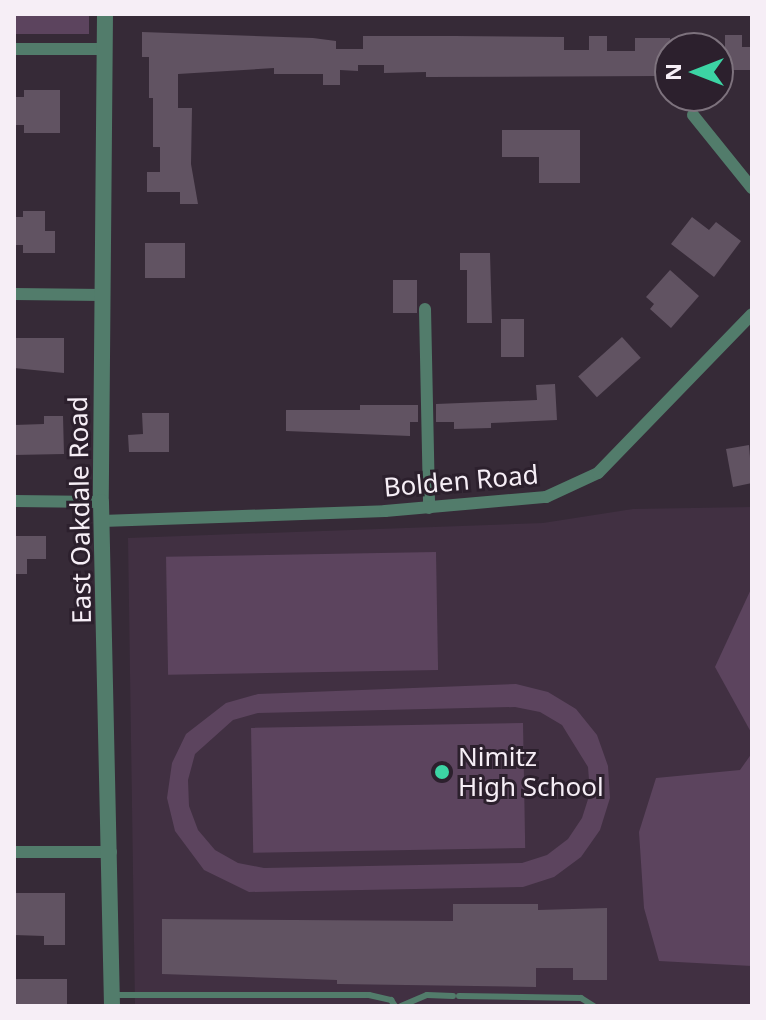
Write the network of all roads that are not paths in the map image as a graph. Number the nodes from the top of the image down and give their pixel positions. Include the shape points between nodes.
1 (105, 14) edge
2 (14, 49) edge
3 (104, 49) junction
4 (693, 115) dead end
5 (752, 188) edge
6 (14, 294) edge
7 (103, 295) junction
8 (425, 309) dead end
9 (752, 314) edge
10 (14, 501) edge
11 (101, 502) junction
12 (429, 508) junction
13 (102, 521) junction
14 (14, 852) edge
15 (111, 852) junction
16 (165, 995) junction
17 (303, 995) junction
18 (112, 1001) edge
19 (165, 1006) edge
20 (303, 1006) edge
21 (395, 1006) edge
22 (401, 1006) edge
23 (594, 1006) edge

1 - 3 street, East Oakdale Road
2 - 3 street
3 - 7 street, East Oakdale Road
4 - 5 street
6 - 7 street
7 - 11 street, East Oakdale Road
8 - 12 street
9 - 12 street, Bolden Road via 598,473 546,497
10 - 11 street
11 - 13 street, East Oakdale Road
12 - 13 street, Bolden Road
13 - 15 street, East Oakdale Road
14 - 15 street
15 - 18 street, East Oakdale Road
16 - 17 lane
16 - 18 lane
16 - 19 lane
17 - 20 lane
17 - 21 lane via 382,996
22 - 23 lane via 427,995 581,998

